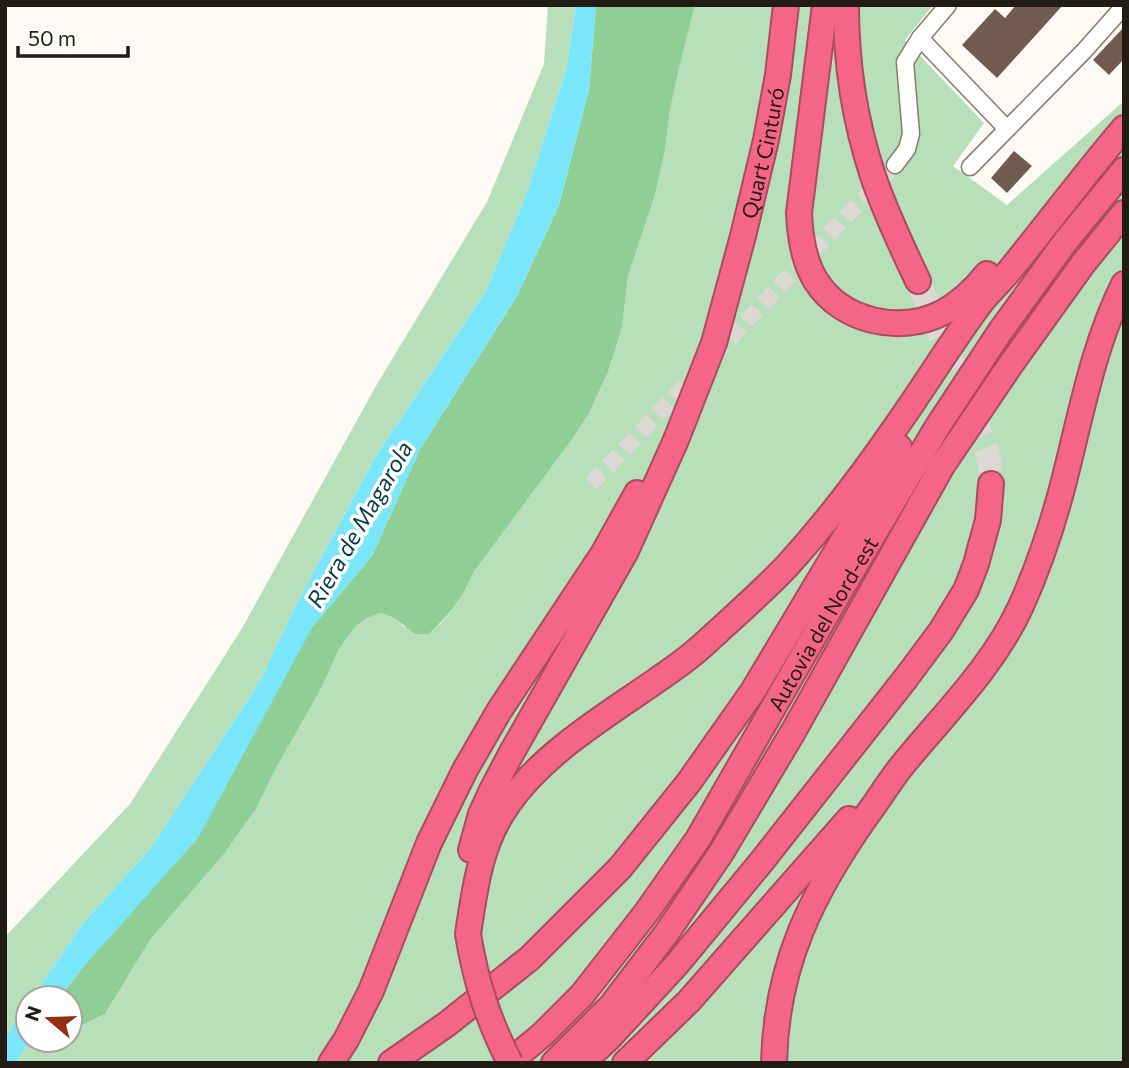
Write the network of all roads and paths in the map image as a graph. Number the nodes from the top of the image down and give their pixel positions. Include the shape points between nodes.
1 (786, 5) edge
2 (825, 5) edge
3 (846, 5) edge
4 (948, 5) edge
5 (1124, 6) edge
6 (920, 38) junction
7 (1124, 128) edge
8 (1007, 129) junction
9 (1093, 164) junction
10 (895, 165) tunnel mouth
11 (970, 167) dead end
12 (1124, 170) edge
13 (1124, 213) edge
14 (1009, 271) junction
15 (918, 281) tunnel mouth
16 (1124, 284) edge
17 (725, 298) junction
18 (991, 484) tunnel mouth
19 (900, 768) junction
20 (468, 934) junction
21 (331, 1063) edge
22 (391, 1063) edge
23 (509, 1063) edge
24 (554, 1063) edge
25 (582, 1063) edge
26 (625, 1063) edge
27 (774, 1063) edge

1 - 17 highway, Quart Cinturó via 766,140
2 - 9 highway via 799,227 817,282 846,309 876,321 906,323 942,313 984,278 1063,182
3 - 15 highway via 852,85 864,144 882,200
4 - 6 street
5 - 8 street
6 - 8 street
6 - 10 street via 905,62 911,134
7 - 9 highway
8 - 11 street
9 - 14 highway
12 - 23 highway, Autovia del Nord-est via 1016,309 938,426 698,839 582,995
13 - 24 highway, Autovia del Nord-est via 1082,265 942,466 721,853 611,1006
14 - 20 highway via 983,299 828,519 786,567 691,656 550,758 508,803 482,856
14 - 22 highway via 753,691 689,782 620,867 530,958
16 - 19 highway via 1094,363 1047,540 1020,609 977,676
17 - 20 highway via 714,343 626,551 481,814 465,881
17 - 21 highway via 648,472 603,554 465,770 429,844 371,991
18 - 25 highway via 988,520 975,564 966,590 941,631 677,964
19 - 26 highway via 826,844 689,1001
19 - 27 highway via 833,865 803,922 781,999
20 - 23 highway, bridge via 483,1003

